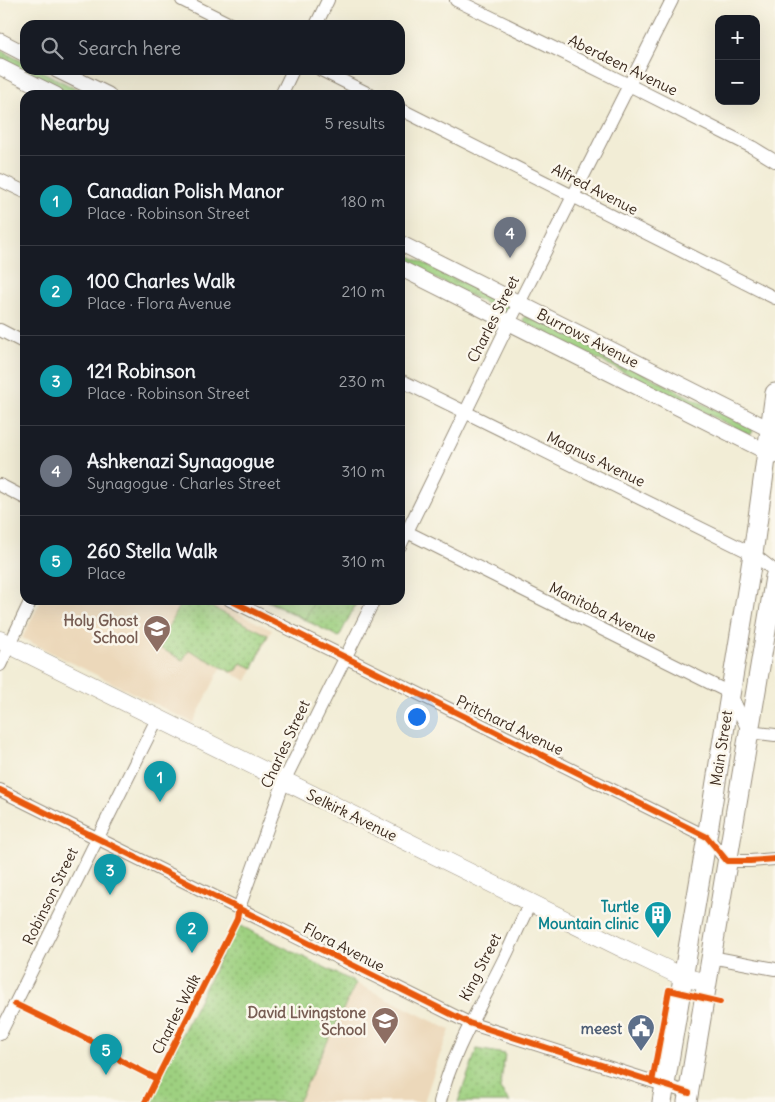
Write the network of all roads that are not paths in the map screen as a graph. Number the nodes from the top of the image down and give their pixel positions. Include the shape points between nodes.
1 (182, 0) edge
2 (328, 0) edge
3 (456, 0) edge
4 (672, 0) edge
5 (222, 20) edge
6 (318, 20) edge
7 (0, 42) edge
8 (20, 52) edge
9 (0, 67) edge
10 (67, 75) edge
11 (291, 75) edge
12 (331, 75) edge
13 (629, 85) junction
14 (46, 90) edge
15 (98, 90) edge
16 (283, 90) edge
17 (361, 90) edge
18 (405, 112) edge
19 (775, 161) edge
20 (0, 180) edge
21 (20, 190) edge
22 (574, 196) junction
23 (405, 246) edge
24 (405, 271) edge
25 (775, 298) edge
26 (519, 303) junction
27 (509, 323) junction
28 (0, 330) edge
29 (20, 340) edge
30 (405, 382) edge
31 (775, 393) edge
32 (465, 412) junction
33 (773, 430) edge
34 (771, 454) edge
35 (0, 485) edge
36 (20, 495) edge
37 (405, 529) edge
38 (405, 531) edge
39 (753, 554) junction
40 (775, 571) edge
41 (775, 577) edge
42 (28, 605) edge
43 (240, 605) edge
44 (371, 605) edge
45 (4, 643) edge
46 (345, 657) junction
47 (0, 665) edge
48 (730, 693) junction
49 (157, 719) junction
50 (749, 732) junction
51 (775, 735) edge
52 (284, 781) junction
53 (0, 790) edge
54 (707, 837) junction
55 (96, 838) junction
56 (775, 859) edge
57 (727, 860) junction
58 (530, 904) junction
59 (240, 908) junction
60 (712, 956) junction
61 (775, 969) edge
62 (683, 977) junction
63 (707, 982) junction
64 (470, 1024) junction
65 (0, 1034) edge
66 (663, 1094) edge
67 (688, 1098) edge
68 (440, 1102) edge

1 - 5 street
2 - 6 street
3 - 13 street, Aberdeen Avenue
4 - 13 street, Charles Street
7 - 8 street
9 - 14 street
10 - 15 street
11 - 16 street
12 - 17 street
13 - 19 street, Aberdeen Avenue
13 - 22 street, Charles Street
18 - 22 street, Alfred Avenue
20 - 21 street
22 - 25 street, Alfred Avenue
22 - 26 street, Charles Street
23 - 26 street, Burrows Avenue
24 - 27 street, Burrows Avenue
26 - 27 street, Charles Street
26 - 33 street, Burrows Avenue
27 - 32 street, Charles Street
27 - 34 street, Burrows Avenue
28 - 29 street
30 - 32 street, Magnus Avenue
31 - 33 main road, Main Street
32 - 37 street, Charles Street
32 - 39 street, Magnus Avenue
33 - 34 main road, Main Street
34 - 39 main road, Main Street
35 - 36 street
38 - 48 street, Manitoba Avenue
39 - 40 street, Magnus Avenue
39 - 48 main road, Main Street
41 - 50 main road, Main Street
42 - 45 street
43 - 46 street, Pritchard Avenue
44 - 46 street, Charles Street
45 - 47 street
45 - 49 main road, Selkirk Avenue
46 - 52 street, Charles Street
46 - 54 street, Pritchard Avenue
48 - 50 street
48 - 54 main road, Main Street
49 - 52 main road, Selkirk Avenue
49 - 55 street, Robinson Street
50 - 51 street
50 - 57 main road, Main Street
52 - 58 main road, Selkirk Avenue
52 - 59 street, Charles Street
53 - 55 street, Flora Avenue
54 - 57 street, Pritchard Avenue
54 - 62 main road, Main Street
55 - 59 street, Flora Avenue
55 - 65 street, Robinson Street
56 - 57 street
57 - 60 main road, Main Street
58 - 62 main road, Selkirk Avenue
58 - 64 street, King Street
59 - 64 street, Flora Avenue
60 - 61 street
60 - 63 main road, Main Street
62 - 63 main road, Selkirk Avenue
62 - 66 main road, Main Street
63 - 67 main road, Main Street
64 - 66 street, Flora Avenue
64 - 68 street, King Street via 444,1084
66 - 67 street, Flora Avenue

